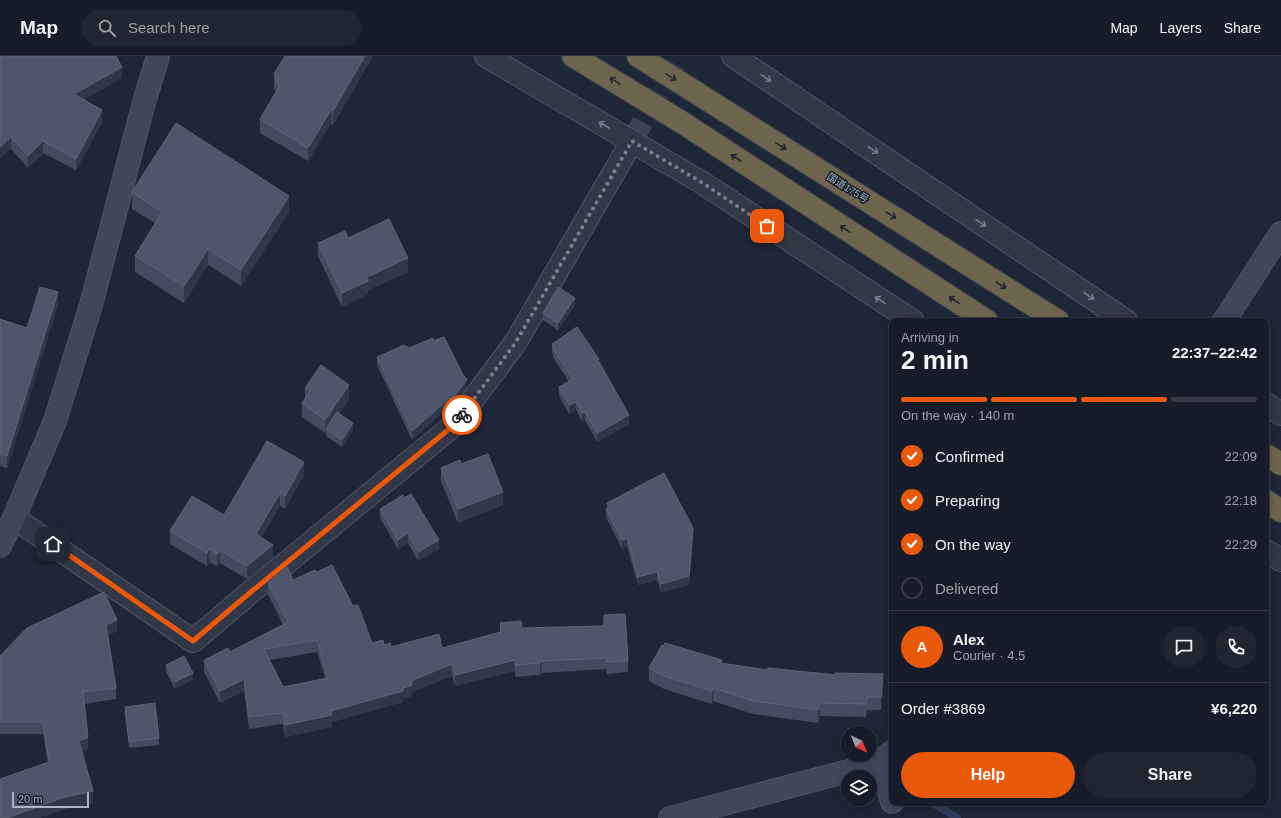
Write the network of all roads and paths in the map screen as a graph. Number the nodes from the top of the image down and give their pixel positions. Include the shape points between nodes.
1 (158, 56) edge
2 (486, 56) edge
3 (573, 56) edge
4 (638, 56) edge
5 (733, 56) edge
6 (632, 141) junction
7 (1281, 233) edge
8 (908, 318) edge
9 (982, 318) edge
10 (1053, 318) edge
11 (1122, 318) edge
12 (1226, 318) edge
13 (1269, 406) edge
14 (1281, 414) edge
15 (1269, 457) edge
16 (1281, 464) edge
17 (1269, 503) edge
18 (1281, 511) edge
19 (14, 518) junction
20 (0, 546) edge
21 (1269, 553) edge
22 (1281, 560) edge
23 (884, 758) edge
24 (889, 791) edge
25 (893, 806) edge
26 (670, 818) edge
27 (893, 818) edge

1 - 19 street via 91,305 58,414
6 -> 2 street
9 -> 3 highway via 683,123
4 -> 10 highway, 国道175号
5 -> 11 street
8 -> 6 street via 701,182
6 - 19 street via 516,342 454,425 193,641
7 - 12 street
13 - 14 street
15 - 16 highway
17 - 18 highway
19 - 20 street
21 - 22 street
23 - 24 street
23 - 26 street
25 - 27 street

